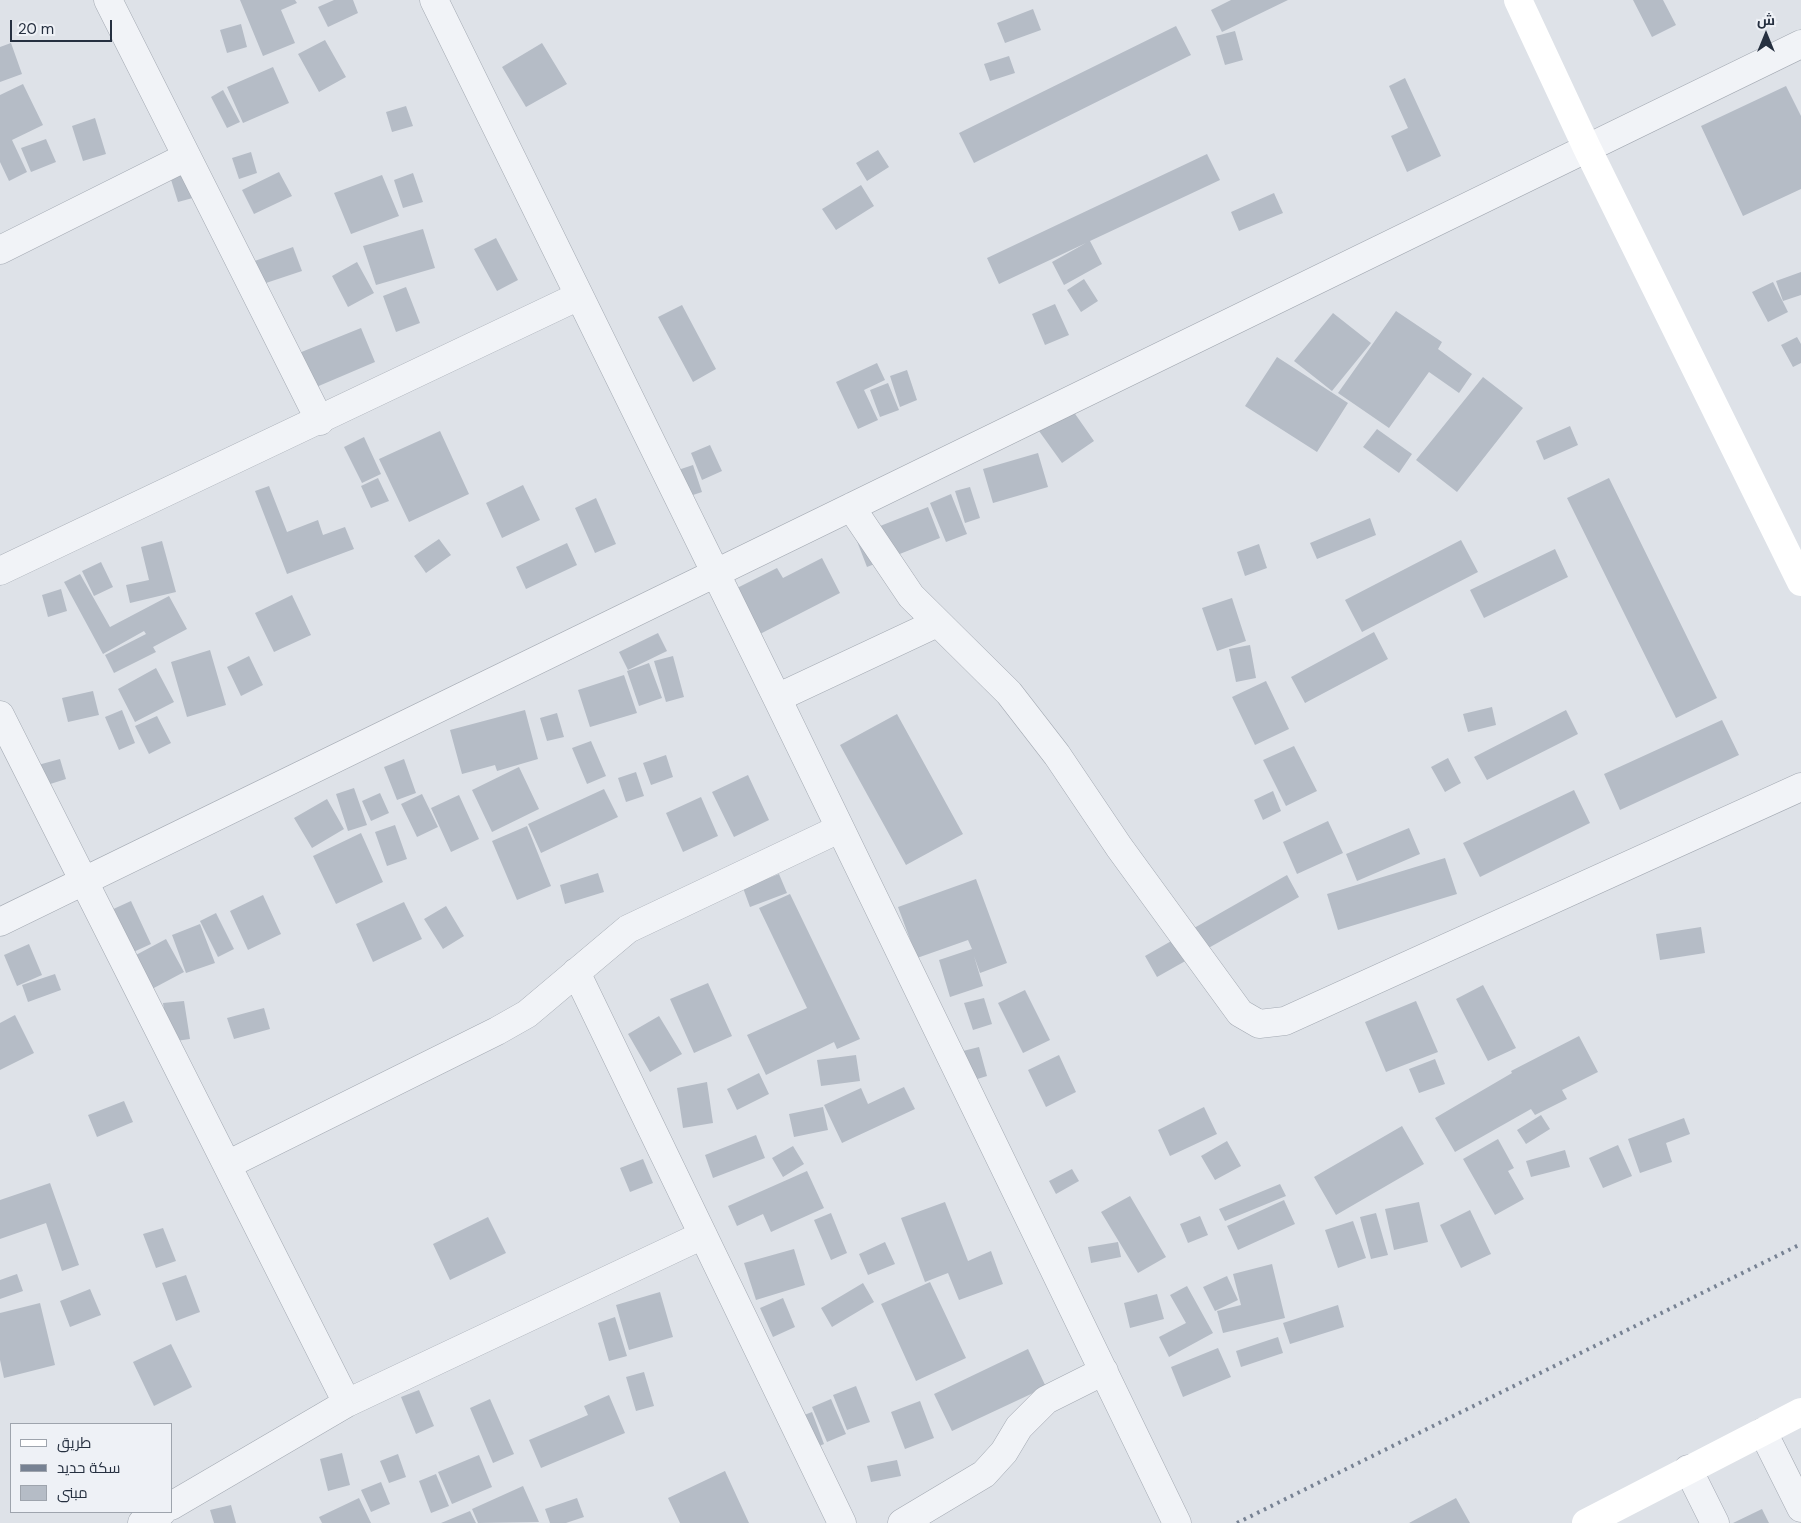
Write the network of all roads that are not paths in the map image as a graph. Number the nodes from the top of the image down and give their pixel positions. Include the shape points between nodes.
1 (108, 0) edge
2 (434, 0) edge
3 (1518, 0) edge
4 (1801, 44) edge
5 (1588, 148) junction
6 (186, 158) junction
7 (0, 250) edge
8 (579, 296) junction
9 (320, 421) junction
10 (851, 507) junction
11 (0, 571) edge
12 (715, 573) junction
13 (1801, 582) edge
14 (937, 623) junction
15 (777, 698) junction
16 (0, 715) edge
17 (1801, 787) edge
18 (840, 829) junction
19 (84, 881) junction
20 (0, 922) edge
21 (576, 972) junction
22 (227, 1165) junction
23 (703, 1235) junction
24 (1104, 1371) junction
25 (347, 1403) junction
26 (1801, 1412) edge
27 (1763, 1432) junction
28 (1688, 1469) junction
29 (172, 1505) edge
30 (1801, 1508) edge
31 (160, 1513) edge
32 (142, 1523) edge
33 (842, 1523) edge
34 (902, 1523) edge
35 (1177, 1523) edge
36 (1586, 1523) edge
37 (1715, 1523) edge

1 - 6 street
2 - 8 street
3 - 5 street
4 - 5 street
5 - 10 street
5 - 13 street
6 - 7 street
6 - 9 street
8 - 9 street
8 - 12 street
9 - 11 street
10 - 12 street
10 - 14 street via 911,596
12 - 15 street
12 - 19 street
14 - 15 street
14 - 17 street via 1009,693 1057,755 1119,847 1240,1013 1259,1024 1285,1021
15 - 18 street
16 - 19 street
18 - 21 street via 628,929
18 - 24 street
19 - 20 street
19 - 22 street
21 - 22 street via 527,1014 497,1031
21 - 23 street
22 - 25 street
23 - 25 street
23 - 33 street
24 - 34 street via 1046,1400 1020,1427 984,1474
24 - 35 street
25 - 29 street
26 - 27 street
27 - 28 street
27 - 30 street
28 - 36 street
28 - 37 street
31 - 32 street

